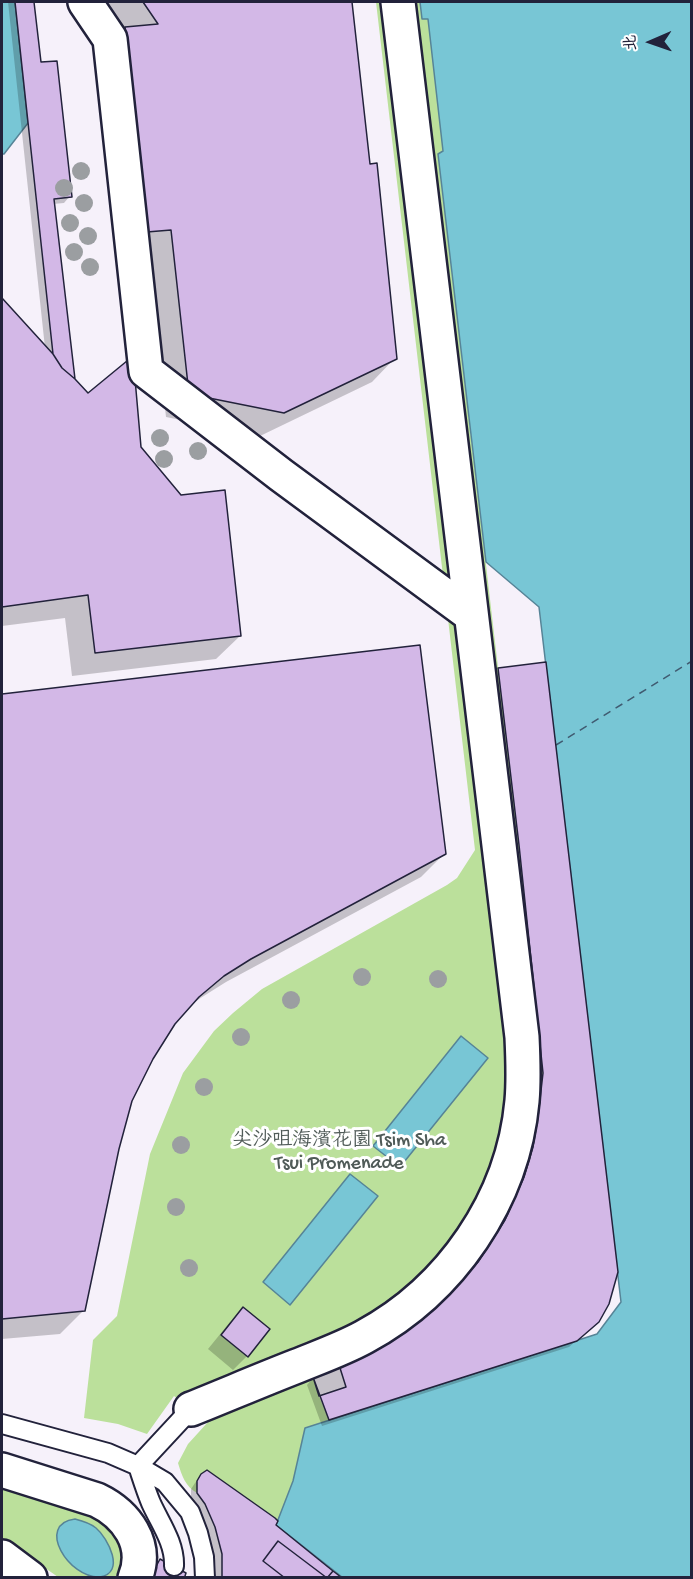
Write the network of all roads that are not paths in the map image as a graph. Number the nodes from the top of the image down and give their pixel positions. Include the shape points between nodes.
1 (85, 2) edge
2 (398, 2) edge
3 (471, 615) junction
4 (191, 1409) joint
5 (2, 1425) edge
6 (138, 1466) junction
7 (2, 1470) edge
8 (2, 1557) edge
9 (174, 1566) dead end
10 (30, 1578) edge
11 (135, 1578) edge
12 (205, 1578) edge

1 - 3 street via 110,39 146,371
2 - 3 street
3 - 4 street via 524,1069 517,1134 508,1166 497,1197 463,1253 408,1308 363,1338
4 - 6 lane
5 - 6 lane via 108,1452
6 - 9 lane via 170,1543
6 - 12 lane via 165,1482 190,1512 204,1557
7 - 11 street via 109,1506 134,1535 140,1560
8 - 10 street

